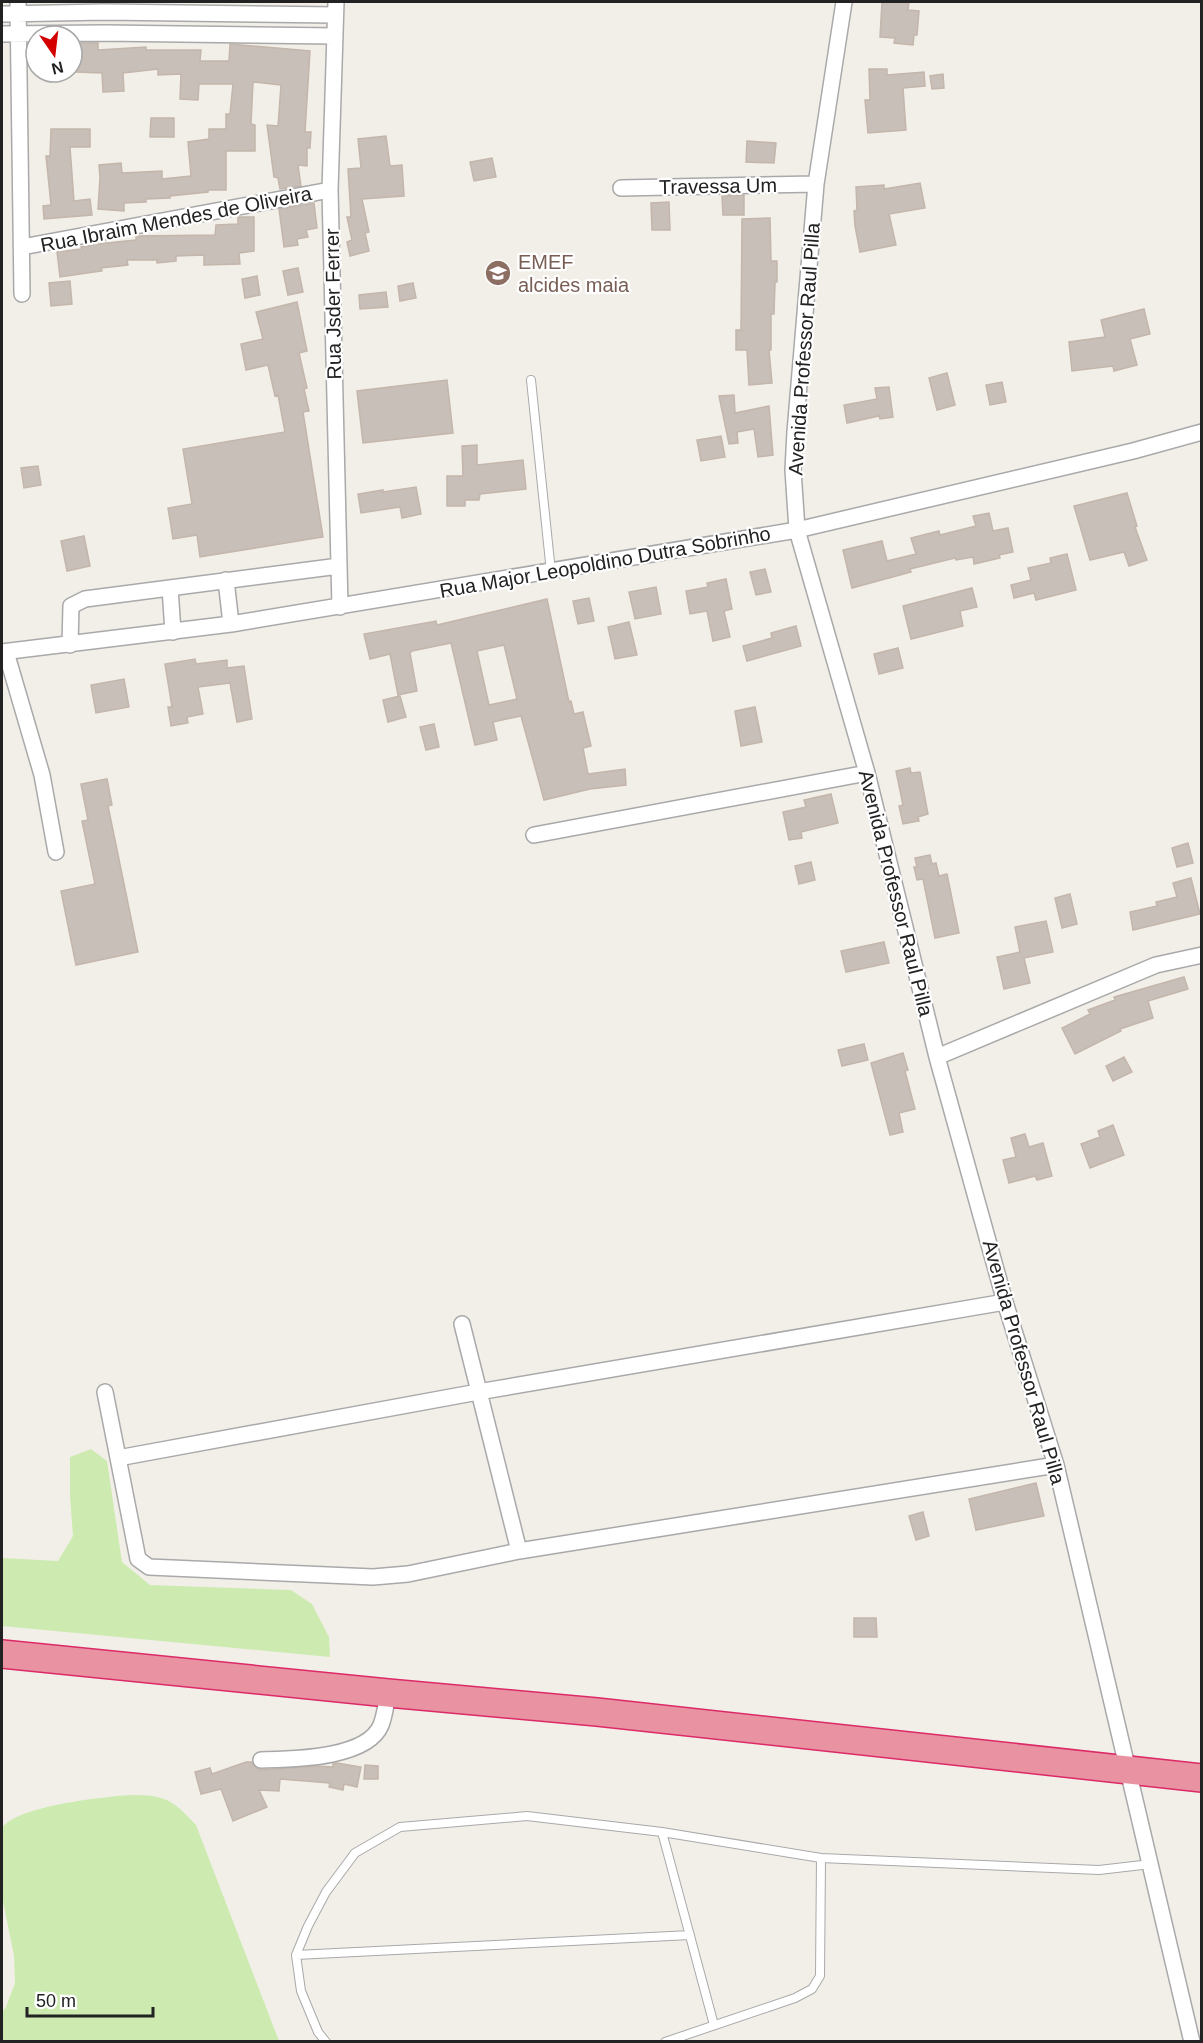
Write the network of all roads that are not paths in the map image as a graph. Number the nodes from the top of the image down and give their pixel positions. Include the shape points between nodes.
1 (844, 2) edge
2 (18, 8) edge
3 (186, 8) edge
4 (335, 8) edge
5 (105, 12) junction
6 (2, 14) edge
7 (105, 33) junction
8 (2, 34) edge
9 (18, 34) junction
10 (185, 34) junction
11 (334, 36) junction
12 (816, 184) junction
13 (621, 188) dead end
14 (330, 190) junction
15 (22, 247) junction
16 (22, 294) dead end
17 (531, 380) dead end
18 (1202, 432) edge
19 (797, 530) junction
20 (339, 566) junction
21 (551, 572) junction
22 (226, 580) junction
23 (170, 588) junction
24 (340, 607) junction
25 (231, 624) junction
26 (173, 632) junction
27 (69, 645) junction
28 (4, 652) edge
29 (867, 773) junction
30 (534, 835) dead end
31 (56, 852) dead end
32 (1202, 955) edge
33 (937, 1057) junction
34 (1005, 1302) junction
35 (462, 1324) dead end
36 (105, 1392) dead end
37 (477, 1392) junction
38 (118, 1458) junction
39 (1056, 1465) junction
40 (519, 1551) junction
41 (2, 1654) edge
42 (388, 1693) junction
43 (261, 1760) dead end
44 (1130, 1771) junction
45 (1202, 1778) edge
46 (662, 1832) junction
47 (821, 1857) junction
48 (1151, 1864) junction
49 (690, 1935) junction
50 (296, 1955) junction
51 (714, 2025) junction
52 (326, 2042) edge
53 (665, 2042) edge
54 (1192, 2042) edge

1 - 12 street, Avenida Professor Raul Pilla
2 - 5 street
2 - 6 street
2 - 9 street
3 - 4 street
3 - 5 street
3 - 10 street
4 - 11 street, Rua Jsder Ferrer
5 - 7 street
7 - 9 street
7 - 10 street
8 - 9 street
9 - 15 street
10 - 11 street
11 - 14 street, Rua Jsder Ferrer
12 - 13 street, Travessa Um
12 - 19 street, Avenida Professor Raul Pilla via 795,432
14 - 15 street, Rua Ibraim Mendes de Oliveira
14 - 20 street, Rua Jsder Ferrer
15 - 16 street
17 - 21 lane
18 - 19 street, Rua Major Leopoldino Dutra Sobrinho
19 - 21 street, Rua Major Leopoldino Dutra Sobrinho
19 - 29 street, Avenida Professor Raul Pilla
20 - 22 street
20 - 24 street, Rua Jsder Ferrer
21 - 24 street, Rua Major Leopoldino Dutra Sobrinho
22 - 23 street
22 - 25 street
23 - 26 street
23 - 27 street via 77,602 71,606
24 - 25 street, Rua Major Leopoldino Dutra Sobrinho
25 - 26 street, Rua Major Leopoldino Dutra Sobrinho
26 - 27 street, Rua Major Leopoldino Dutra Sobrinho
27 - 28 street, Rua Major Leopoldino Dutra Sobrinho
28 - 31 street via 42,775
29 - 30 street
29 - 33 street, Avenida Professor Raul Pilla
32 - 33 street via 1156,965
33 - 34 street, Avenida Professor Raul Pilla
34 - 37 street
34 - 39 street, Avenida Professor Raul Pilla
35 - 37 street
36 - 38 street
37 - 38 street
37 - 40 street
38 - 40 street via 138,1559 149,1567 373,1577 408,1574
39 - 40 street
39 - 44 street, Avenida Professor Raul Pilla
41 - 42 highway
42 - 43 street via 381,1726 371,1739 327,1755
42 - 44 highway
44 - 45 highway
44 - 48 street, Avenida Professor Raul Pilla
46 - 47 lane
46 - 49 lane
46 - 50 lane via 527,1816 400,1827 355,1853 326,1892
47 - 48 lane via 1099,1870
47 - 51 lane via 820,1976 812,1989
48 - 54 street, Avenida Professor Raul Pilla
49 - 50 lane
49 - 51 lane
50 - 52 lane via 301,1991
51 - 53 lane

